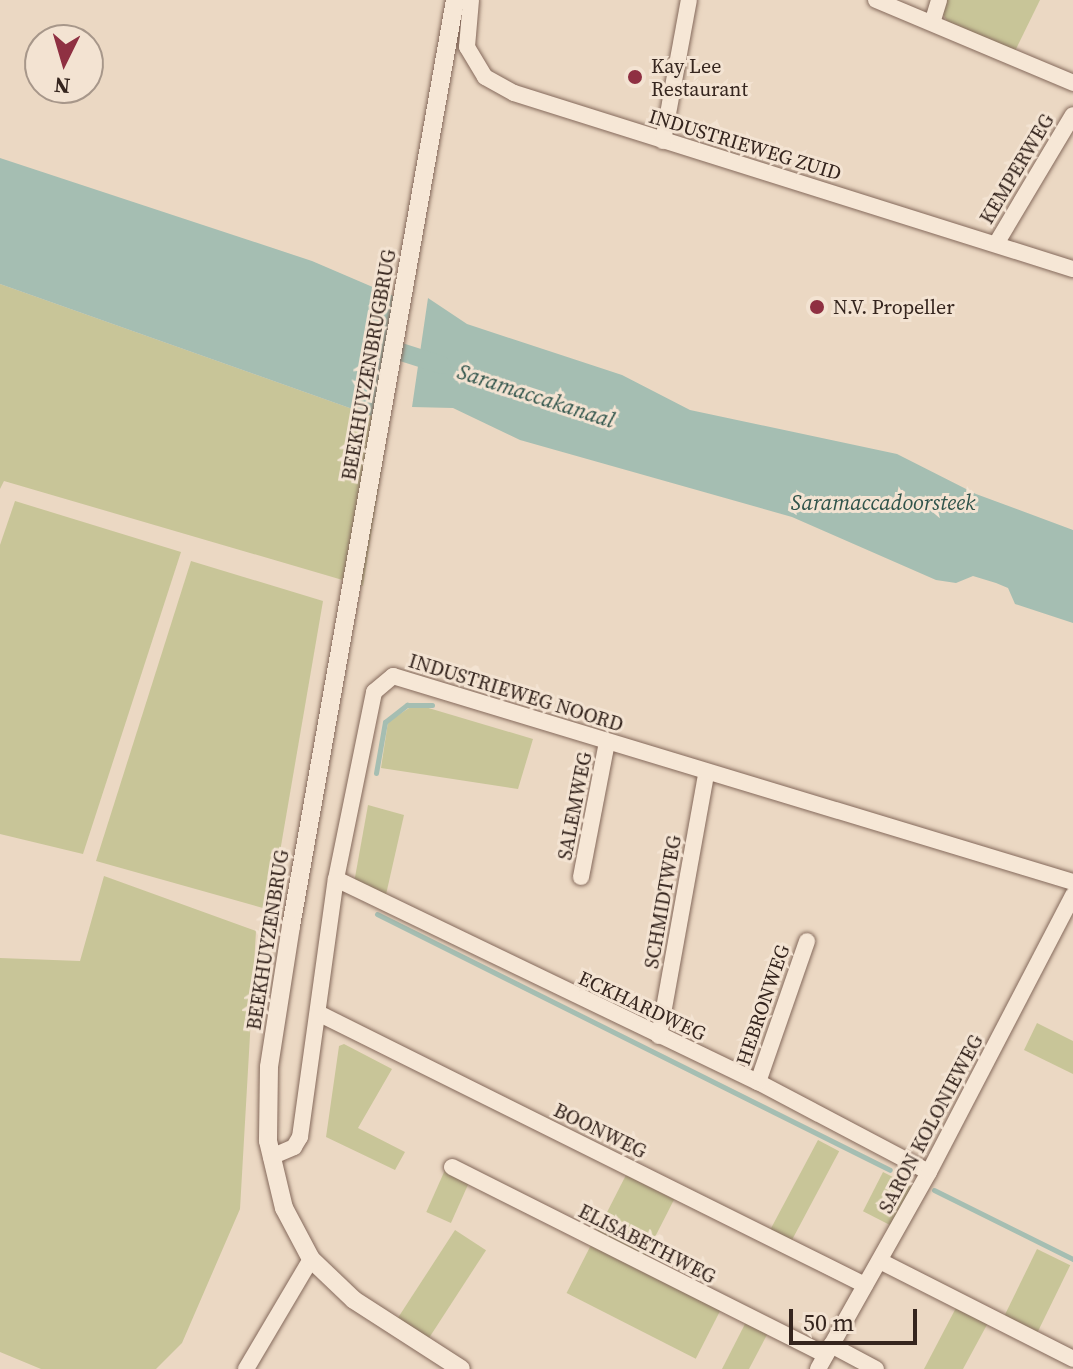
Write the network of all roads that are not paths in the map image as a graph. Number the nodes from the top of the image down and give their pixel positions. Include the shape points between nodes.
1 (455, 0) edge
2 (471, 0) edge
3 (689, 0) edge
4 (876, 0) edge
5 (939, 0) edge
6 (933, 20) junction
7 (1073, 83) edge
8 (1073, 115) edge
9 (663, 141) junction
10 (996, 244) junction
11 (1073, 269) edge
12 (345, 622) joint
13 (607, 742) junction
14 (706, 774) junction
15 (581, 877) dead end
16 (336, 879) junction
17 (1073, 882) edge
18 (1073, 895) edge
19 (807, 941) dead end
20 (318, 1013) junction
21 (659, 1036) junction
22 (758, 1082) junction
23 (271, 1157) junction
24 (452, 1167) dead end
25 (929, 1172) junction
26 (311, 1259) junction
27 (880, 1261) junction
28 (865, 1285) junction
29 (825, 1356) edge
30 (1073, 1359) edge
31 (246, 1369) edge
32 (461, 1369) edge
33 (876, 1369) edge

1 - 12 street, BEEKHUYZENBRUGBRUG
2 - 9 street, INDUSTRIEWEG ZUID via 467,47 485,77 514,93
3 - 9 street
4 - 6 street
5 - 6 street
6 - 7 street
8 - 10 street, KEMPERWEG
9 - 10 street, INDUSTRIEWEG ZUID
10 - 11 street, INDUSTRIEWEG ZUID
12 - 23 street, BEEKHUYZENBRUG via 269,1067
13 - 14 street, INDUSTRIEWEG NOORD
13 - 15 street, SALEMWEG
13 - 16 street, INDUSTRIEWEG NOORD via 399,676 387,678 374,692
14 - 17 street, INDUSTRIEWEG NOORD
14 - 21 street, SCHMIDTWEG
16 - 20 street, INDUSTRIEWEG NOORD
16 - 21 street, ECKHARDWEG
18 - 25 street, SARON KOLONIEWEG
19 - 22 street, HEBRONWEG
20 - 23 street, INDUSTRIEWEG NOORD via 300,1137 294,1147
20 - 28 street, BOONWEG
21 - 22 street, ECKHARDWEG
22 - 25 street, ECKHARDWEG
23 - 26 street, BEEKHUYZENBRUG via 284,1208
24 - 29 street, ELISABETHWEG
25 - 27 street, SARON KOLONIEWEG
26 - 31 street
26 - 32 street, BEEKHUYZENBRUG via 354,1300
27 - 28 street, SARON KOLONIEWEG
27 - 30 street
28 - 29 street, SARON KOLONIEWEG
29 - 33 street, ELISABETHWEG

